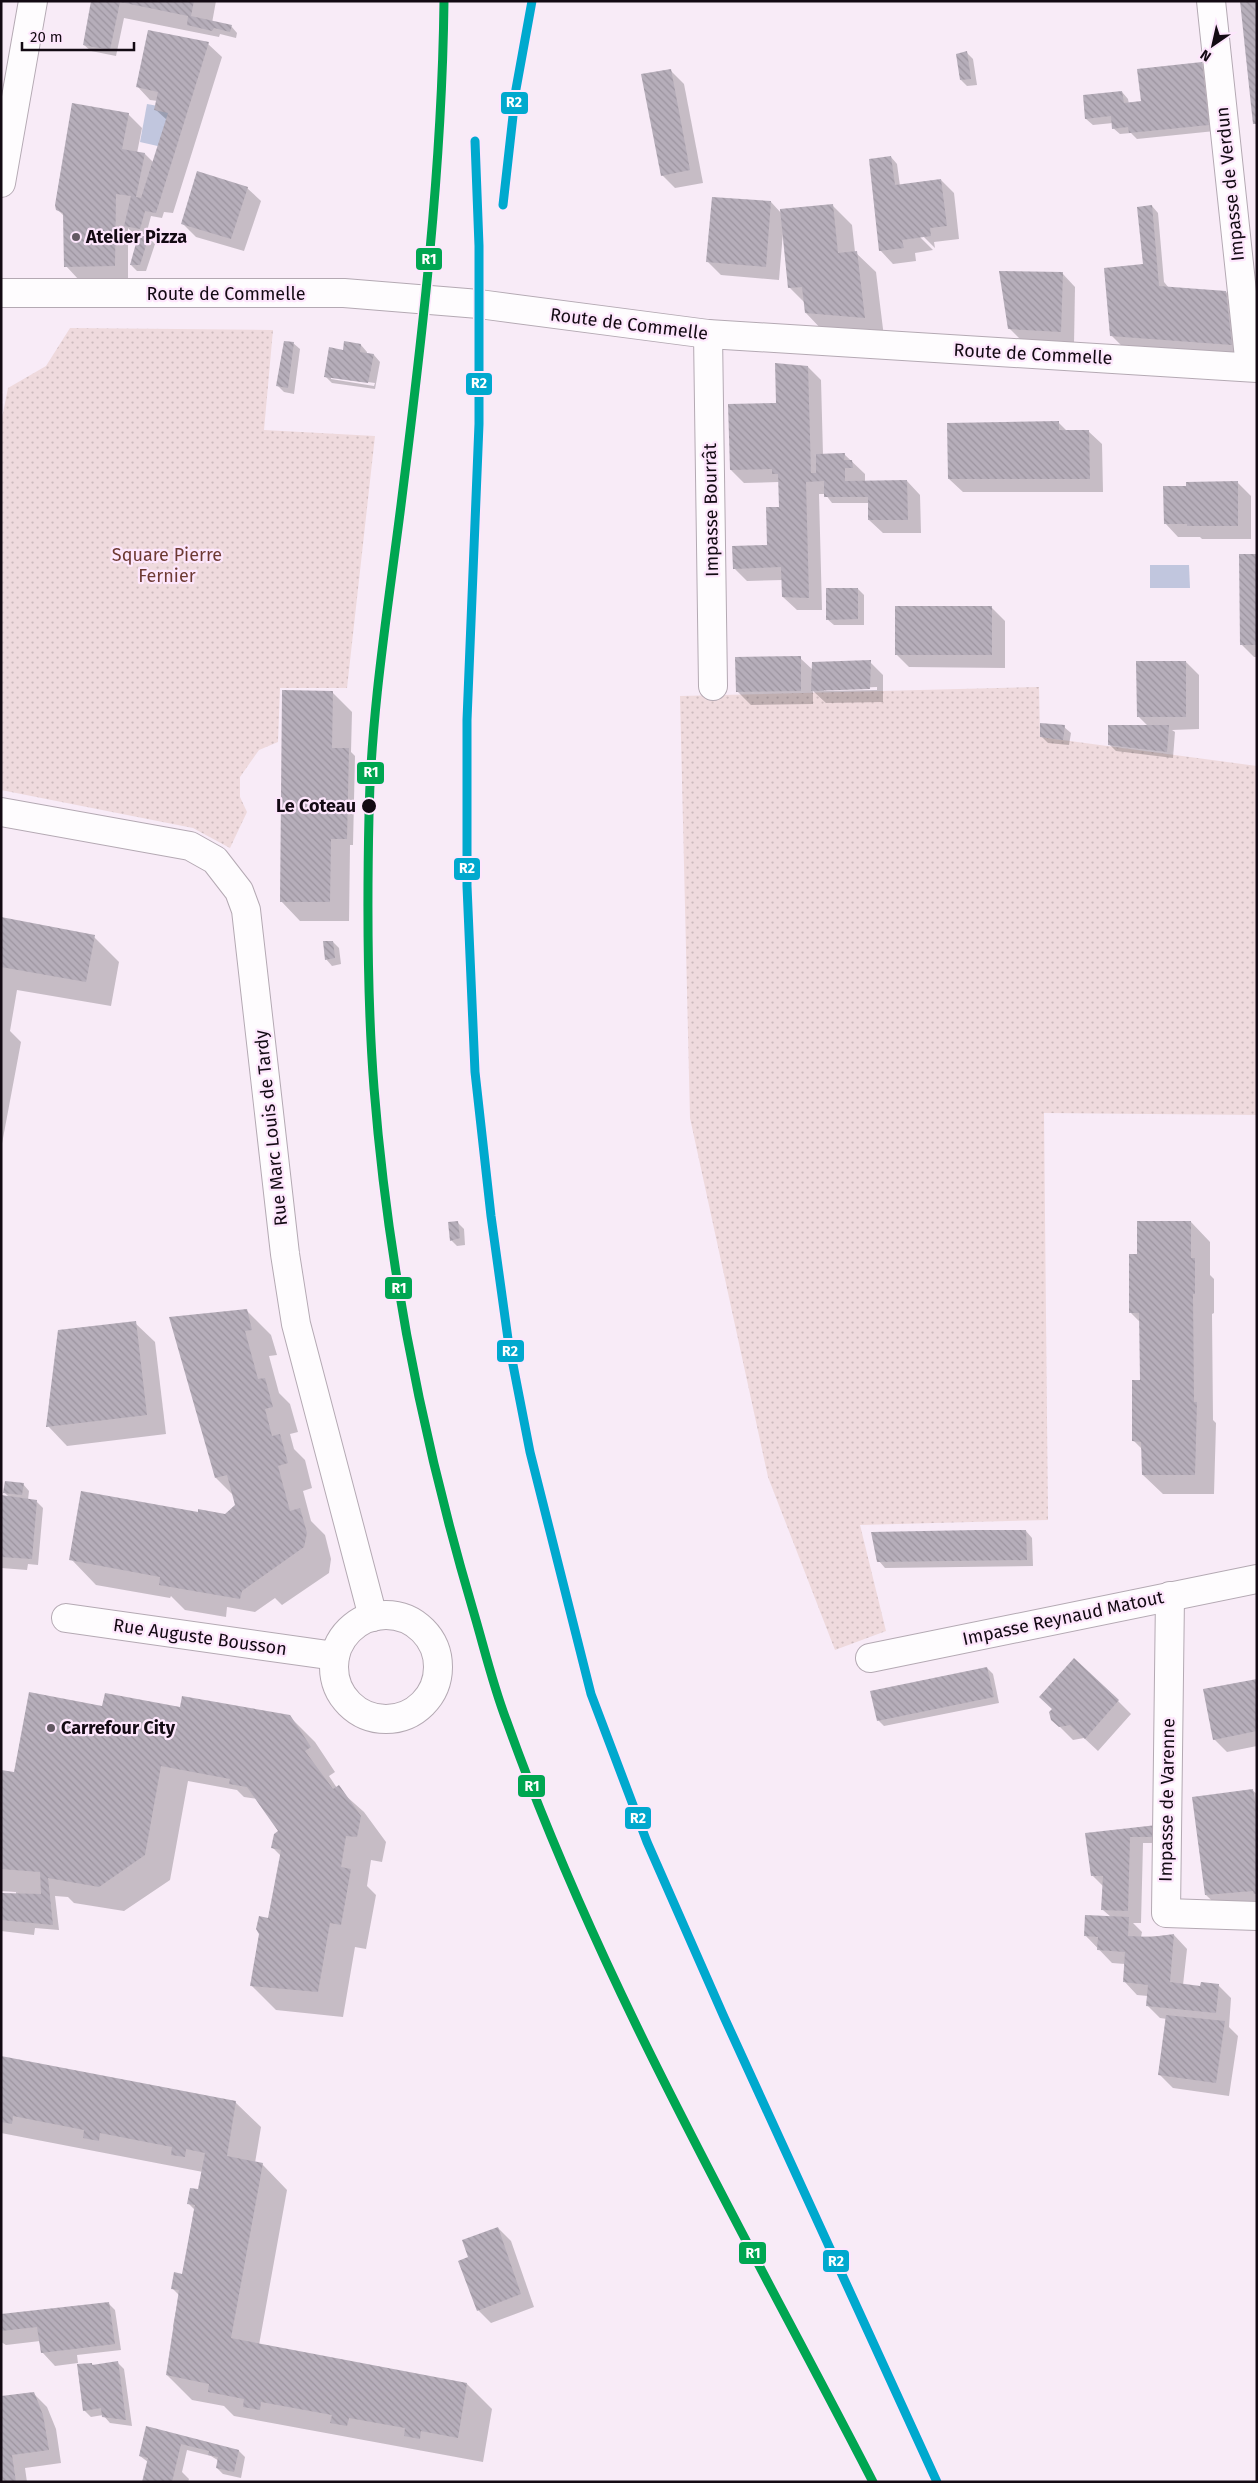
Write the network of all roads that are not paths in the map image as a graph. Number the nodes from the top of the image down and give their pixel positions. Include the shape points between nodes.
1 (33, 1) edge
2 (1211, 1) edge
3 (1, 183) edge
4 (1, 293) edge
5 (708, 334) junction
6 (1253, 368) edge
7 (713, 686) dead end
8 (1, 812) edge
9 (1257, 1579) edge
10 (1170, 1596) junction
11 (373, 1617) junction
12 (66, 1618) dead end
13 (335, 1656) junction
14 (870, 1658) dead end
15 (1257, 1916) edge

1 - 3 street
2 - 6 street, Impasse de Verdun
4 - 5 street, Route de Commelle via 344,293 479,304
5 - 6 street, Route de Commelle
5 - 7 street, Impasse Bourrât
8 - 11 street, Rue Marc Louis de Tardy via 190,846 215,860 239,891 246,910 285,1254 296,1324
9 - 10 street, Impasse Reynaud Matout
10 - 14 street, Impasse Reynaud Matout
10 - 15 street, Impasse de Varenne via 1166,1912
11 - 13 street via 348,1631
11 - 13 street via 393,1616 411,1622 426,1634 436,1652 438,1672 432,1690 420,1706 403,1716 384,1719 366,1715 350,1706 334,1674
12 - 13 street, Rue Auguste Bousson

